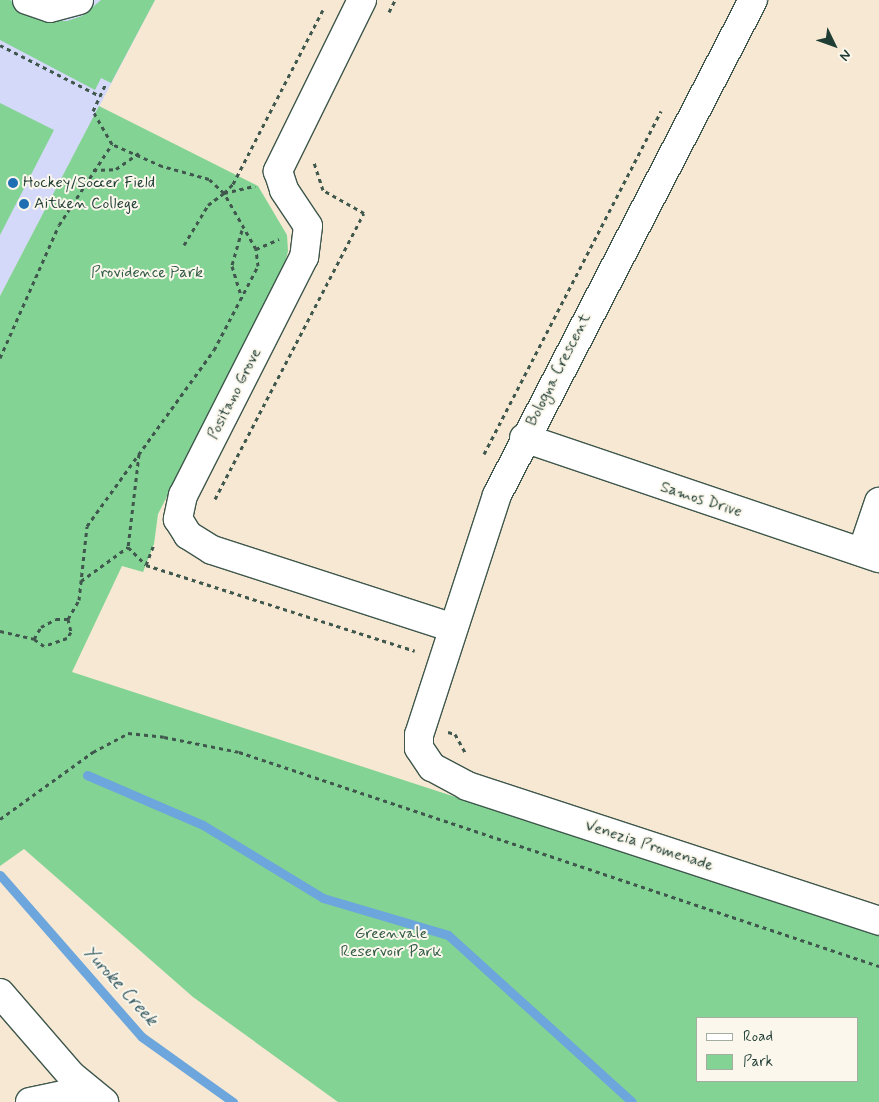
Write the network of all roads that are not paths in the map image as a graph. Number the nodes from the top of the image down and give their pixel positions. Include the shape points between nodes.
1 (26, 0) edge
2 (79, 0) edge
3 (362, 0) edge
4 (753, 0) edge
5 (524, 438) junction
6 (879, 502) edge
7 (871, 555) edge
8 (453, 628) junction
9 (425, 760) joint
10 (879, 921) edge
11 (0, 993) edge
12 (96, 1096) edge
13 (30, 1102) edge

1 - 2 street via 50,8
3 - 8 street, Positano Grove via 282,155 280,181 305,218 307,246 183,495 178,519 188,535 212,550
4 - 5 street, Bologna Crescent
5 - 7 street, Samos Drive
5 - 8 street, Bologna Crescent via 497,495
6 - 7 street
8 - 9 street, Bologna Crescent via 419,734
9 - 10 street, Venezia Promenade via 444,776 467,786
11 - 12 street
12 - 13 street

